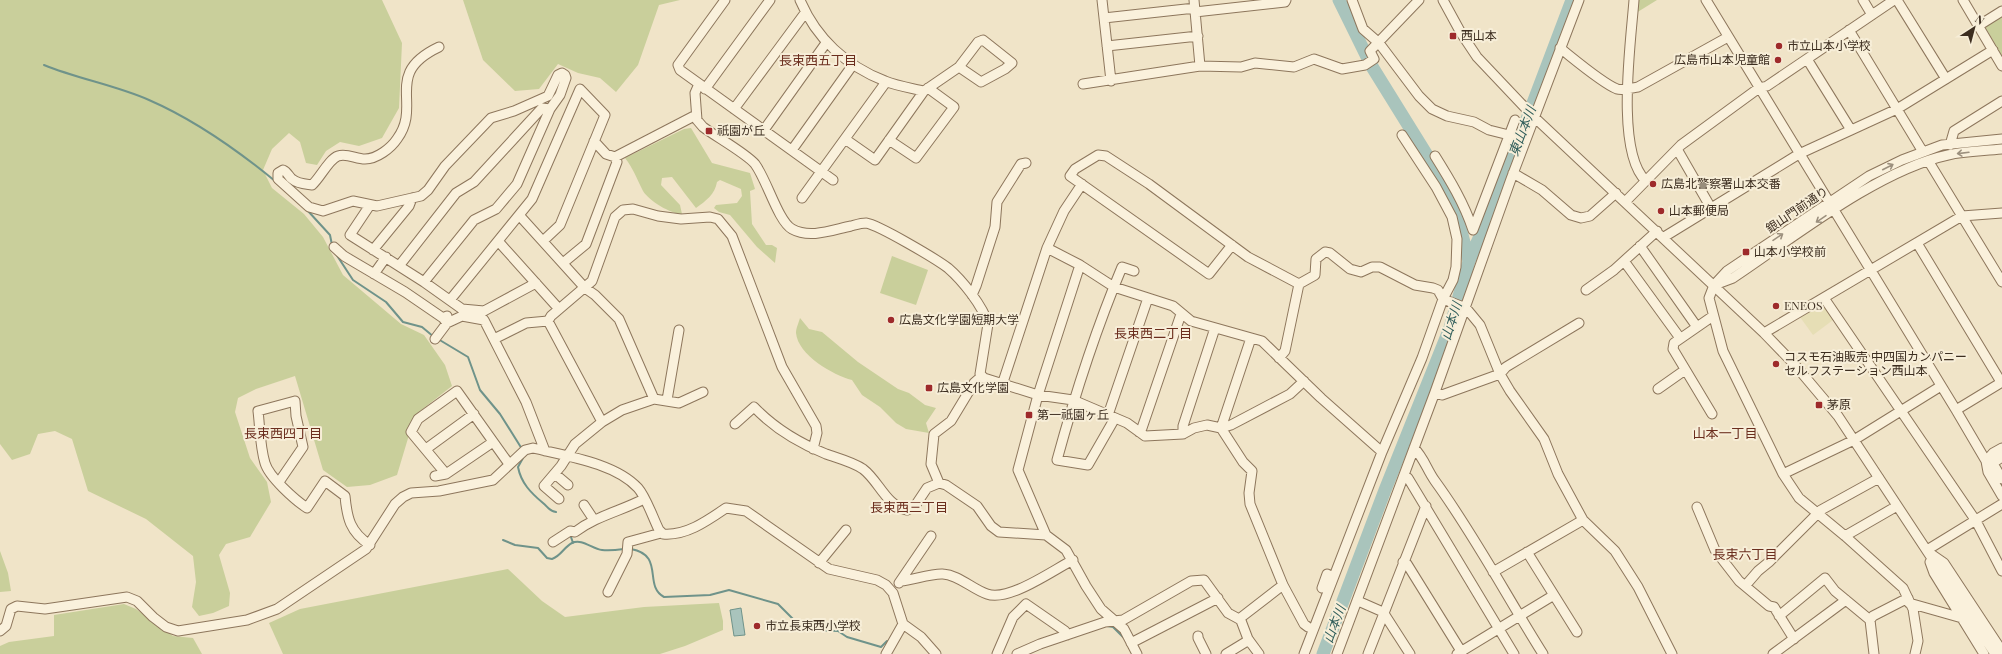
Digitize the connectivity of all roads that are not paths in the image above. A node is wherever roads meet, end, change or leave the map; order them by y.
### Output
1 (725, 0) edge
2 (770, 0) edge
3 (800, 0) edge
4 (1102, 0) edge
5 (1286, 0) edge
6 (1352, 0) edge
7 (1419, 0) edge
8 (1443, 0) edge
9 (1579, 0) edge
10 (1634, 0) edge
11 (1706, 0) edge
12 (1863, 0) edge
13 (1895, 0) edge
14 (1963, 0) edge
15 (1195, 7) edge
16 (2002, 11) edge
17 (805, 13) junction
18 (1872, 15) junction
19 (1104, 18) junction
20 (1978, 26) junction
21 (1849, 30) junction
22 (1198, 36) junction
23 (1728, 37) junction
24 (826, 43) junction
25 (1379, 43) junction
26 (1107, 46) junction
27 (439, 47) dead end
28 (1560, 48) junction
29 (1993, 50) junction
30 (1808, 59) junction
31 (852, 66) junction
32 (1200, 66) junction
33 (2002, 66) edge
34 (959, 67) junction
35 (1946, 79) junction
36 (1111, 81) junction
37 (886, 82) junction
38 (1083, 84) dead end
39 (702, 86) junction
40 (1759, 88) junction
41 (926, 89) junction
42 (1628, 90) junction
43 (2002, 102) edge
44 (550, 109) junction
45 (734, 109) junction
46 (1897, 109) junction
47 (696, 115) junction
48 (1533, 116) junction
49 (1515, 120) dead end
50 (764, 130) junction
51 (1851, 130) junction
52 (1402, 135) dead end
53 (1527, 136) junction
54 (1510, 137) junction
55 (845, 139) junction
56 (2002, 139) edge
57 (889, 140) junction
58 (594, 141) junction
59 (1950, 144) junction
60 (2002, 148) edge
61 (1677, 149) junction
62 (792, 150) junction
63 (1923, 152) junction
64 (1799, 154) junction
65 (1435, 156) dead end
66 (615, 157) junction
67 (1929, 162) junction
68 (1026, 163) dead end
69 (822, 172) junction
70 (1514, 172) junction
71 (833, 180) dead end
72 (1646, 181) junction
73 (1082, 184) junction
74 (1616, 193) junction
75 (412, 198) junction
76 (802, 198) dead end
77 (1626, 201) junction
78 (370, 205) junction
79 (1831, 207) junction
80 (1711, 208) junction
81 (2002, 213) edge
82 (519, 215) junction
83 (1962, 216) junction
84 (1661, 234) junction
85 (498, 241) junction
86 (543, 241) junction
87 (1917, 242) junction
88 (1232, 245) junction
89 (1640, 246) junction
90 (334, 247) dead end
91 (1047, 248) junction
92 (373, 250) junction
93 (386, 258) junction
94 (1624, 261) junction
95 (563, 263) junction
96 (1080, 265) junction
97 (398, 266) junction
98 (1870, 270) junction
99 (1134, 271) dead end
100 (374, 274) junction
101 (424, 282) junction
102 (2002, 282) edge
103 (536, 284) junction
104 (1299, 284) junction
105 (1714, 285) junction
106 (1114, 287) junction
107 (585, 288) junction
108 (1586, 290) dead end
109 (972, 295) junction
110 (1148, 298) junction
111 (1824, 298) junction
112 (1443, 299) junction
113 (450, 300) junction
114 (1466, 308) junction
115 (462, 309) junction
116 (559, 309) junction
117 (1181, 314) junction
118 (1713, 316) junction
119 (445, 321) junction
120 (548, 321) junction
121 (1578, 323) dead end
122 (1697, 327) junction
123 (1215, 328) junction
124 (679, 330) dead end
125 (1764, 333) junction
126 (436, 338) dead end
127 (1251, 338) junction
128 (1680, 338) junction
129 (494, 340) junction
130 (1279, 358) junction
131 (1685, 370) junction
132 (1500, 374) junction
133 (982, 376) junction
134 (1304, 381) junction
135 (2001, 382) edge
136 (1002, 385) junction
137 (1941, 386) junction
138 (1658, 389) dead end
139 (703, 392) dead end
140 (1435, 392) junction
141 (1038, 396) junction
142 (654, 399) junction
143 (667, 400) junction
144 (1073, 400) junction
145 (1902, 410) junction
146 (1956, 410) junction
147 (474, 414) junction
148 (1712, 414) dead end
149 (1112, 417) junction
150 (602, 422) junction
151 (735, 424) dead end
152 (1222, 428) junction
153 (1139, 432) junction
154 (1183, 434) junction
155 (1854, 440) junction
156 (493, 442) junction
157 (1414, 448) junction
158 (2002, 448) edge
159 (426, 449) junction
160 (813, 449) junction
161 (545, 451) junction
162 (1382, 452) junction
163 (567, 457) junction
164 (2002, 457) edge
165 (1986, 462) junction
166 (510, 464) junction
167 (446, 474) junction
168 (555, 474) junction
169 (1783, 474) junction
170 (435, 476) dead end
171 (1404, 476) junction
172 (1879, 478) junction
173 (2002, 479) edge
174 (279, 482) junction
175 (939, 483) junction
176 (568, 485) dead end
177 (2002, 496) edge
178 (559, 499) dead end
179 (644, 499) junction
180 (2002, 504) edge
181 (584, 505) dead end
182 (1426, 506) junction
183 (1897, 506) junction
184 (1697, 507) dead end
185 (1817, 513) junction
186 (594, 520) junction
187 (1583, 520) junction
188 (1976, 521) junction
189 (565, 522) dead end
190 (570, 530) junction
191 (846, 530) dead end
192 (661, 533) junction
193 (1046, 534) junction
194 (931, 536) dead end
195 (1845, 536) junction
196 (553, 542) dead end
197 (370, 544) junction
198 (1926, 550) junction
199 (1527, 552) junction
200 (1073, 560) junction
201 (1403, 562) junction
202 (819, 563) junction
203 (2002, 571) edge
204 (1493, 572) junction
205 (1329, 575) dead end
206 (901, 581) junction
207 (1283, 585) junction
208 (1745, 586) junction
209 (1326, 588) junction
210 (608, 592) dead end
211 (893, 593) junction
212 (1554, 595) junction
213 (1218, 598) junction
214 (1846, 600) junction
215 (1909, 600) junction
216 (1358, 601) junction
217 (1383, 612) junction
218 (1520, 616) junction
219 (1779, 616) junction
220 (1240, 618) junction
221 (1962, 618) junction
222 (1114, 620) junction
223 (1870, 620) junction
224 (903, 624) junction
225 (1308, 627) junction
226 (1499, 629) junction
227 (0, 631) edge
228 (1577, 632) dead end
229 (1067, 634) junction
230 (1198, 636) dead end
231 (1794, 639) junction
232 (1249, 640) junction
233 (1131, 642) junction
234 (2001, 646) edge
235 (1459, 653) edge
236 (886, 654) edge
237 (936, 654) edge
238 (997, 654) edge
239 (1017, 654) edge
240 (1137, 654) edge
241 (1206, 654) edge
242 (1226, 654) edge
243 (1259, 654) edge
244 (1298, 654) edge
245 (1304, 654) edge
246 (1337, 654) edge
247 (1368, 654) edge
248 (1410, 654) edge
249 (1514, 654) edge
250 (1543, 654) edge
251 (1672, 654) edge
252 (1773, 654) edge
253 (1874, 654) edge
254 (1915, 654) edge
255 (1984, 654) edge
256 (1995, 654) edge

1 - 39 street
2 - 39 street
3 - 17 street
4 - 19 street
5 - 15 street
6 - 25 street
7 - 25 street
8 - 48 street
9 - 28 street
10 - 42 street
11 - 23 street
12 - 18 street
13 - 18 street
13 - 35 street
14 - 20 street
15 - 19 street
15 - 22 street
16 - 20 street
17 - 24 street
17 - 45 street
18 - 21 street
19 - 26 street
20 - 29 street
21 - 30 street
21 - 46 street
22 - 26 street
22 - 32 street
23 - 40 street
23 - 42 street
24 - 31 street
24 - 50 street
25 - 32 street
25 - 54 street
26 - 36 street
27 - 78 street
28 - 42 street
28 - 48 street
29 - 33 street
29 - 35 street
30 - 40 street
30 - 51 street
31 - 37 street
31 - 62 street
32 - 36 street
34 - 34 street
34 - 41 street
35 - 46 street
36 - 38 street
37 - 41 street
37 - 55 street
39 - 45 street
39 - 47 street
40 - 61 street
40 - 64 street
41 - 57 street
41 - 57 street
42 - 72 street
43 - 59 street
44 - 75 street
44 - 97 street
44 - 101 street
45 - 50 street
46 - 51 street
46 - 63 street
47 - 66 street
47 - 109 street
48 - 53 street
48 - 74 street
49 - 54 street
50 - 62 street
51 - 64 street
52 - 112 street
53 - 54 street
53 - 70 street
54 - 65 street
55 - 57 street
55 - 69 street
56 - 59 street, 銀山門前通り
58 - 66 street
58 - 82 street
58 - 86 street
59 - 63 street, 銀山門前通り
60 -> 67 street, 銀山門前通り
61 - 72 street
61 - 80 street
62 - 69 street
79 -> 63 street, 銀山門前通り
64 - 79 street
64 - 80 street
66 - 95 street
67 - 79 street, 銀山門前通り
67 - 83 street
68 - 109 street
69 - 71 street
69 - 76 street
70 - 74 street
70 - 114 street
72 - 77 street
73 - 88 street
73 - 88 street
73 - 91 street
74 - 77 street
75 - 78 street
75 - 92 street
77 - 84 street
78 - 92 street
79 - 98 street
79 - 105 street, 銀山門前通り
80 - 84 street
81 - 83 street
82 - 85 street
82 - 86 street
83 - 87 street
83 - 102 street
84 - 89 street
84 - 105 street
85 - 103 street
85 - 113 street
86 - 95 street
87 - 98 street
87 - 135 street
88 - 104 street
89 - 94 street
89 - 122 street
90 - 100 street
91 - 96 street
91 - 136 street
92 - 93 street
93 - 97 street
93 - 100 street
94 - 108 street
94 - 128 street
95 - 107 street
96 - 106 street
96 - 141 street
97 - 101 street
98 - 111 street
98 - 137 street
99 - 106 street
100 - 119 street
101 - 113 street
103 - 115 street
103 - 116 street
104 - 112 street
104 - 130 street
105 - 118 street
105 - 125 street
106 - 110 street
106 - 144 street
107 - 116 street
107 - 142 street
107 - 160 street
109 - 133 street
110 - 117 street
110 - 149 street
111 - 125 street
111 - 145 street
112 - 114 street
112 - 162 street
113 - 115 street
114 - 132 street
114 - 140 street
115 - 119 street
116 - 120 street
117 - 123 street
117 - 153 street
118 - 122 street
118 - 169 street
119 - 126 street
119 - 129 street
120 - 129 street
120 - 150 street
121 - 132 street
122 - 128 street
123 - 127 street
123 - 154 street
124 - 143 street
125 - 155 street
127 - 130 street
127 - 152 street
128 - 131 street
129 - 161 street
130 - 134 street
131 - 138 street
131 - 148 street
132 - 140 street
132 - 187 street
133 - 136 street
133 - 175 street
134 - 152 street
134 - 162 street
135 - 146 street
136 - 141 street
137 - 145 street
137 - 146 street
139 - 143 street
140 - 157 street
141 - 144 street
141 - 193 street
142 - 143 street
142 - 150 street
144 - 149 street
144 - 149 street
145 - 155 street
145 - 188 street
146 - 165 street
147 - 156 street
147 - 159 street
147 - 159 street
149 - 153 street
150 - 163 street
151 - 160 street
152 - 154 street
152 - 207 street
153 - 154 street
155 - 169 street
155 - 172 street
156 - 166 street
156 - 167 street
157 - 171 street
157 - 204 street
158 - 165 street
159 - 167 street
160 - 175 street
161 - 163 street
161 - 166 street
162 - 209 street
163 - 168 street
163 - 179 street
164 - 165 street
165 - 173 street
165 - 177 street
166 - 197 street
167 - 170 street
168 - 176 street
168 - 178 street
169 - 185 street
171 - 182 street
171 - 216 street
172 - 183 street
172 - 185 street
174 - 174 street
174 - 197 street
175 - 193 street
179 - 186 street
179 - 192 street
180 - 188 street
181 - 186 street
182 - 201 street
182 - 226 street
183 - 195 street
183 - 198 street
184 - 208 street
185 - 195 street
185 - 208 street
186 - 190 street
187 - 199 street
187 - 251 street
188 - 198 street
188 - 203 street
189 - 190 street
190 - 196 street
191 - 202 street
192 - 202 street
192 - 210 street
193 - 200 street
194 - 206 street
195 - 215 street
197 - 227 street
198 - 221 street
198 - 234 street
198 - 256 street
199 - 204 street
199 - 212 street
200 - 206 street
200 - 222 street
201 - 217 street
201 - 235 street
202 - 211 street
204 - 218 street
205 - 209 street
206 - 211 street
207 - 220 street
207 - 225 street
208 - 219 street
209 - 225 street
209 - 245 street
211 - 224 street
212 - 218 street
212 - 228 street
213 - 220 street
213 - 222 street
213 - 233 street
214 - 219 street
214 - 223 street
214 - 231 street
215 - 221 street
215 - 223 street
215 - 254 street
216 - 217 street
216 - 246 street
217 - 247 street
217 - 248 street
218 - 226 street
218 - 250 street
219 - 231 street
220 - 232 street
221 - 255 street
222 - 229 street
222 - 233 street
223 - 253 street
224 - 236 street
224 - 237 street
225 - 244 street
226 - 235 street
226 - 249 street
229 - 238 street
229 - 239 street
230 - 241 street
231 - 252 street
232 - 242 street
232 - 243 street
233 - 240 street

